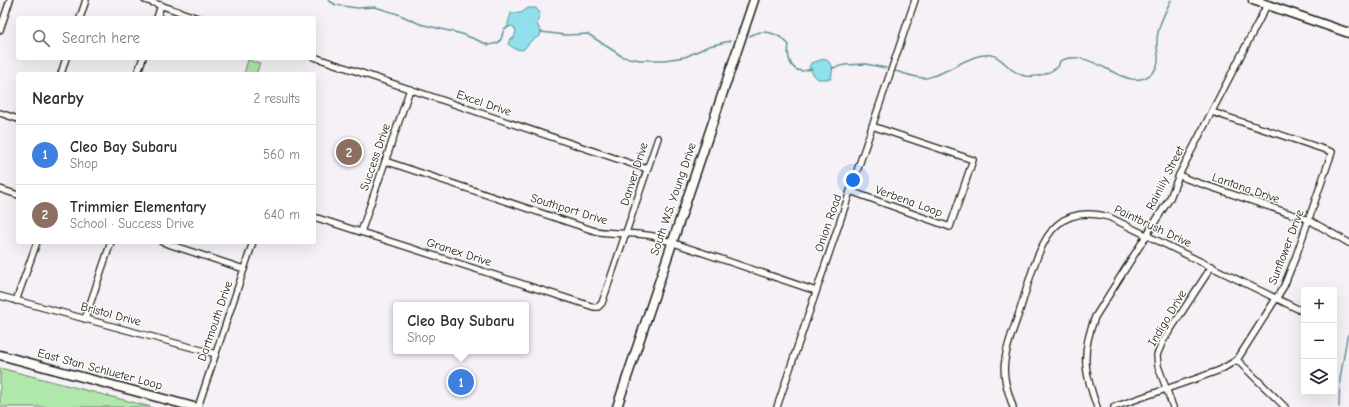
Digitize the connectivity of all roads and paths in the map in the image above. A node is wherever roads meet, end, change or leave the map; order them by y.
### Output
1 (10, 0) edge
2 (86, 0) edge
3 (145, 0) edge
4 (754, 0) edge
5 (915, 0) edge
6 (1253, 0) edge
7 (161, 5) junction
8 (1267, 5) junction
9 (81, 16) edge
10 (157, 16) edge
11 (192, 16) edge
12 (0, 30) edge
13 (1349, 33) edge
14 (316, 58) edge
15 (65, 60) edge
16 (141, 60) edge
17 (62, 72) edge
18 (138, 72) edge
19 (410, 89) junction
20 (1212, 112) junction
21 (0, 113) edge
22 (16, 118) edge
23 (872, 126) junction
24 (658, 138) dead end
25 (385, 161) junction
26 (647, 169) junction
27 (1179, 175) junction
28 (0, 189) edge
29 (850, 191) junction
30 (16, 194) edge
31 (316, 217) edge
32 (1308, 220) junction
33 (360, 232) junction
34 (626, 234) junction
35 (1146, 234) junction
36 (672, 242) junction
37 (1349, 243) edge
38 (36, 244) edge
39 (110, 244) edge
40 (168, 244) edge
41 (252, 244) edge
42 (1212, 266) junction
43 (244, 269) junction
44 (816, 291) junction
45 (0, 296) edge
46 (1276, 298) junction
47 (16, 301) junction
48 (598, 307) joint
49 (1301, 310) edge
50 (85, 319) junction
51 (216, 354) junction
52 (0, 355) edge
53 (1237, 360) junction
54 (1166, 388) junction
55 (194, 407) edge
56 (198, 407) edge
57 (617, 407) edge
58 (777, 407) edge
59 (1013, 407) edge
60 (1097, 407) edge
61 (1114, 407) edge
62 (1173, 407) edge
63 (1285, 407) edge

1 - 12 street
2 - 9 street
3 - 7 street
4 - 36 main road, South W.S. Young Drive
5 - 23 street, Onion Road
6 - 8 main road
7 - 10 street
7 - 11 street
8 - 13 main road
8 - 20 street, Rainlily Street
14 - 19 street, Excel Drive
15 - 17 street
16 - 18 street
19 - 25 street, Success Drive
19 - 26 street, Excel Drive
20 - 27 street, Rainlily Street
20 - 32 street, Sunflower Drive
21 - 22 street
23 - 29 street, Onion Road
23 - 29 street, Verbena Loop
24 - 26 street, Danver Drive
25 - 33 street, Success Drive
25 - 34 street, Southport Drive
26 - 34 street, Danver Drive
27 - 32 street, Lantana Drive
27 - 35 street, Rainlily Street
28 - 30 street
29 - 44 street, Onion Road
31 - 33 street, Granex Drive
32 - 37 street, Lantana Drive
32 - 46 street, Sunflower Drive
33 - 48 street, Granex Drive
34 - 36 street, Southport Drive
34 - 48 street, Danver Drive
35 - 42 street, Paintbrush Drive
35 - 59 street, Paintbrush Drive
35 - 60 street, Rainlily Street
36 - 44 street, Southport Drive
36 - 57 main road, South W.S. Young Drive
38 - 47 street
39 - 50 street
40 - 43 street
41 - 43 street, Dartmouth Drive
42 - 46 street, Paintbrush Drive
42 - 54 street, Indigo Drive
43 - 51 street, Dartmouth Drive
44 - 58 street, Onion Road
45 - 47 street, Bristol Drive
46 - 49 street, Paintbrush Drive
46 - 53 street, Sunflower Drive
47 - 50 street, Bristol Drive
50 - 51 street, Bristol Drive
51 - 56 street, Dartmouth Drive
52 - 55 main road, East Stan Schlueter Loop
53 - 54 street
53 - 63 street
54 - 61 street
54 - 62 street, Indigo Drive

